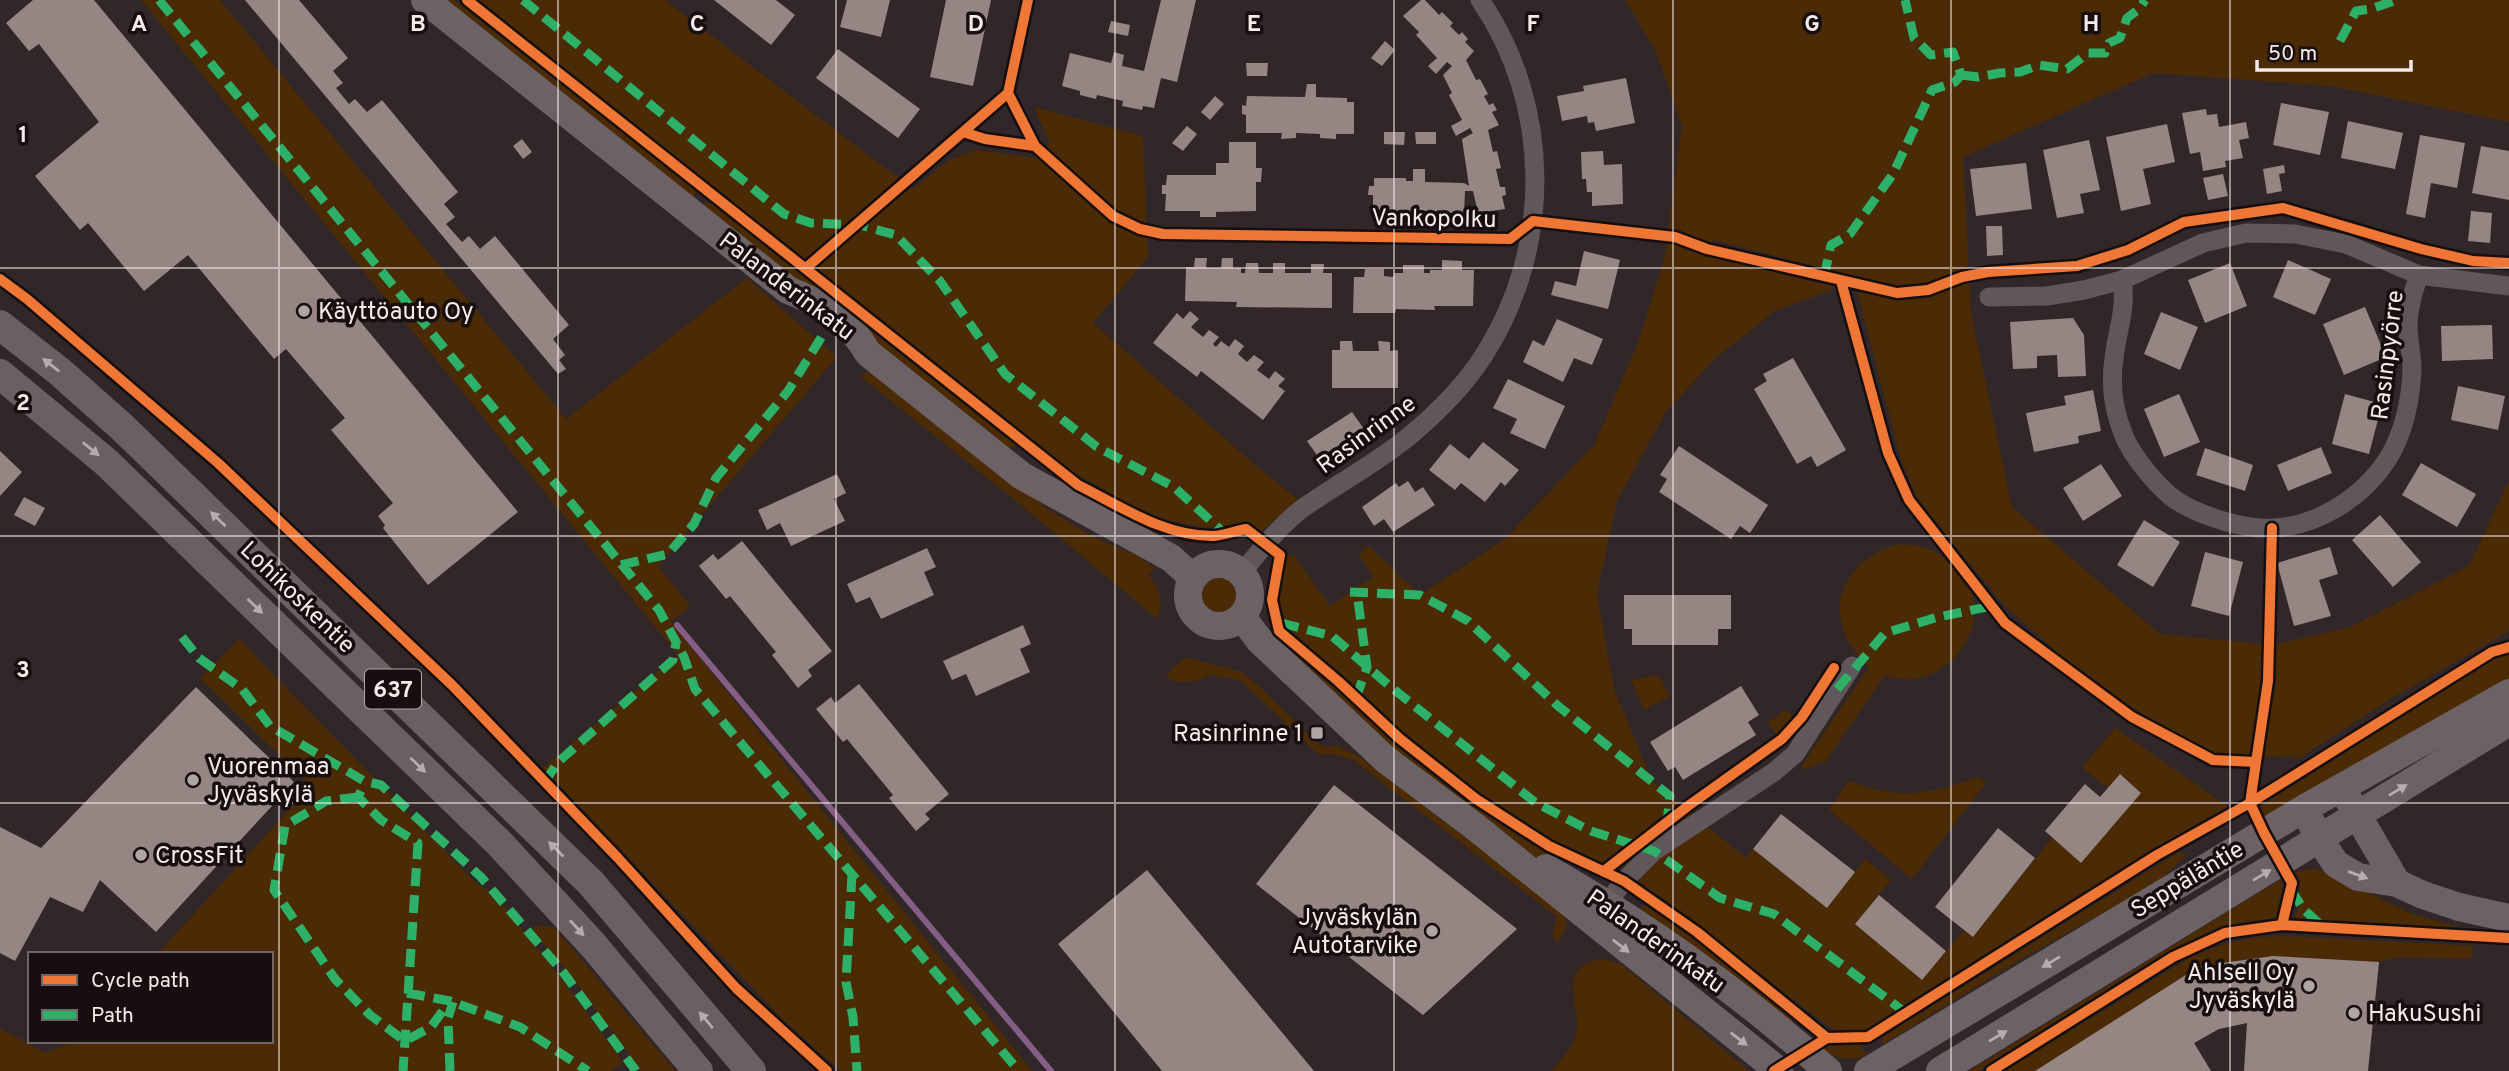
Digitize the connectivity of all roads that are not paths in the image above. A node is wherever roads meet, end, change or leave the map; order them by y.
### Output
1 (425, 0) edge
2 (1480, 0) edge
3 (2419, 275) junction
4 (2122, 280) junction
5 (2509, 286) edge
6 (1989, 297) dead end
7 (0, 325) edge
8 (0, 374) edge
9 (1242, 573) junction
10 (1193, 578) junction
11 (1242, 617) junction
12 (1852, 666) dead end
13 (2509, 693) edge
14 (2509, 722) edge
15 (2341, 788) junction
16 (2305, 808) junction
17 (2358, 814) junction
18 (2319, 839) junction
19 (2397, 883) junction
20 (1599, 913) junction
21 (2509, 918) edge
22 (698, 1071) edge
23 (751, 1071) edge
24 (1779, 1071) edge
25 (1828, 1071) edge
26 (1868, 1071) edge
27 (1940, 1071) edge

1 - 10 street, Palanderinkatu
2 - 9 street, Rasinrinne
3 - 4 street
3 - 4 street, Rasinpyörre
3 - 5 street
4 - 6 street
23 -> 7 main road, Lohikoskentie / 637
8 -> 22 main road, Lohikoskentie / 637
9 - 10 street
9 - 11 street
10 - 11 street
11 - 20 street, Palanderinkatu
12 - 20 street
13 - 15 street, Seppäläntie
17 -> 14 street, Seppäläntie
15 - 16 street, Seppäläntie
15 - 17 street
16 - 18 street
16 -> 26 street, Seppäläntie
17 - 18 street, Seppäläntie
17 - 19 street
18 -> 19 street
27 -> 18 street, Seppäläntie
19 - 21 street
20 -> 24 street, Palanderinkatu
20 - 25 street, Palanderinkatu

